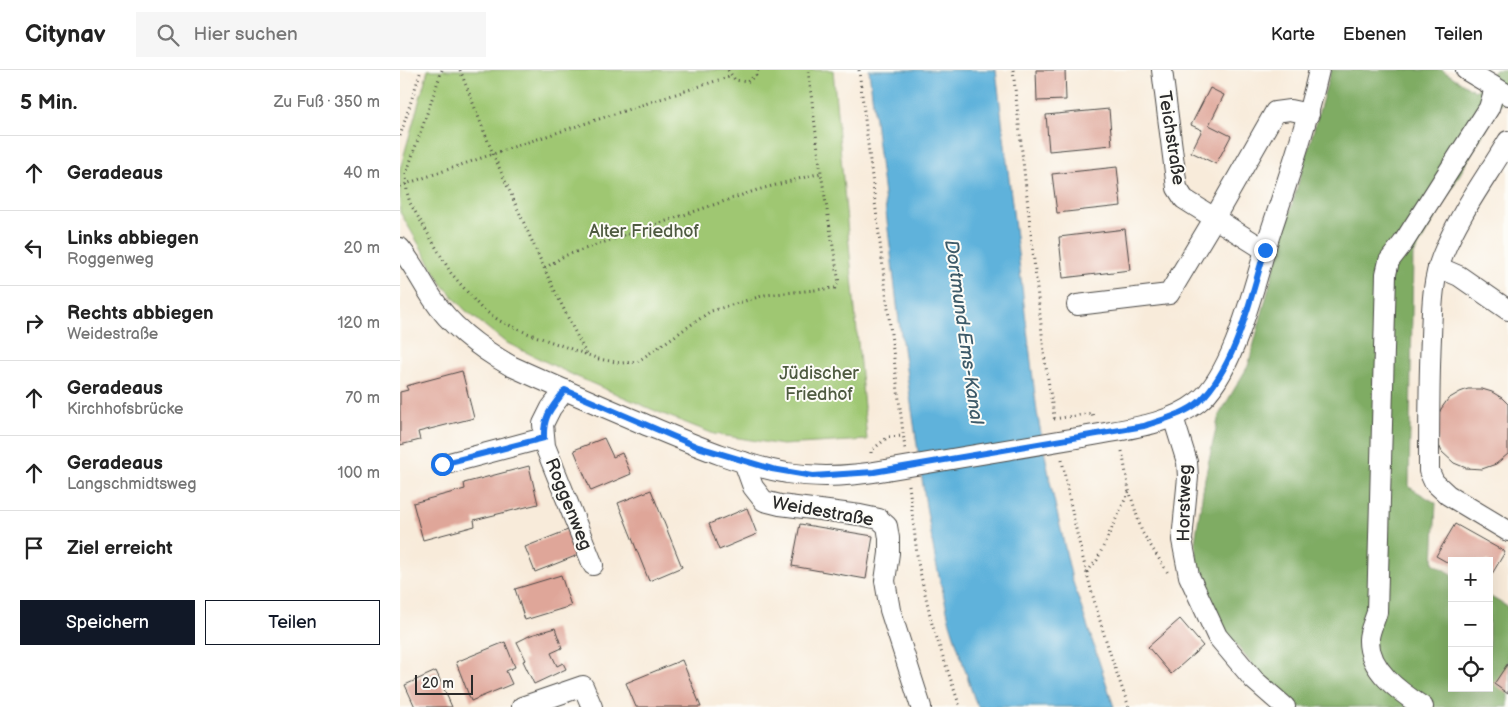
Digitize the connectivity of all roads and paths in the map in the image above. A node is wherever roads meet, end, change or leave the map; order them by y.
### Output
1 (421, 70) edge
2 (442, 70) edge
3 (460, 70) edge
4 (728, 70) edge
5 (758, 70) edge
6 (808, 70) edge
7 (859, 70) edge
8 (1013, 70) edge
9 (1162, 70) edge
10 (1319, 70) edge
11 (1466, 70) edge
12 (731, 76) junction
13 (1501, 92) edge
14 (1309, 114) junction
15 (400, 136) edge
16 (1508, 142) edge
17 (493, 154) junction
18 (822, 173) junction
19 (406, 185) junction
20 (400, 186) edge
21 (1214, 219) junction
22 (400, 248) edge
23 (1265, 250) junction
24 (1438, 267) junction
25 (545, 268) junction
26 (1077, 304) dead end
27 (1508, 310) edge
28 (586, 354) junction
29 (565, 390) junction
30 (1092, 413) dead end
31 (1172, 417) junction
32 (1054, 419) junction
33 (1056, 428) dead end
34 (903, 436) junction
35 (544, 438) junction
36 (871, 451) dead end
37 (1122, 451) dead end
38 (905, 455) dead end
39 (1061, 455) dead end
40 (744, 462) junction
41 (442, 464) dead end
42 (908, 484) dead end
43 (1129, 490) junction
44 (1508, 531) edge
45 (593, 565) dead end
46 (1086, 572) junction
47 (1172, 580) dead end
48 (522, 707) edge
49 (592, 707) edge
50 (921, 707) edge
51 (960, 707) edge
52 (1129, 707) edge
53 (1284, 707) edge
54 (1423, 707) edge

1 - 15 path
2 - 19 path
3 - 17 path
4 - 12 path
5 - 12 path
6 - 18 path
7 - 34 path
8 - 32 path
9 - 21 street, Teichstraße
10 - 14 street, Weidestraße
11 - 13 street
12 - 17 path
13 - 54 street
14 - 21 street
14 - 23 street, Weidestraße
16 - 24 street
17 - 19 path
17 - 25 path
18 - 25 path
18 - 28 path
19 - 20 path
19 - 28 path
21 - 23 street, Teichstraße
21 - 26 street
22 - 29 street, Weidestraße
23 - 31 street, Weidestraße
24 - 27 street
24 - 44 street
25 - 28 path
29 - 35 street, Roggenweg
29 - 40 street, Weidestraße
30 - 32 path
31 - 40 street, Weidestraße, bridge
31 - 53 street, Horstweg
32 - 33 path
34 - 36 path
34 - 38 path
35 - 41 street
35 - 45 street, Roggenweg
37 - 43 path
39 - 46 path
40 - 50 street, Weidestraße
42 - 51 path
43 - 46 path
43 - 47 path
46 - 52 path
48 - 49 street

